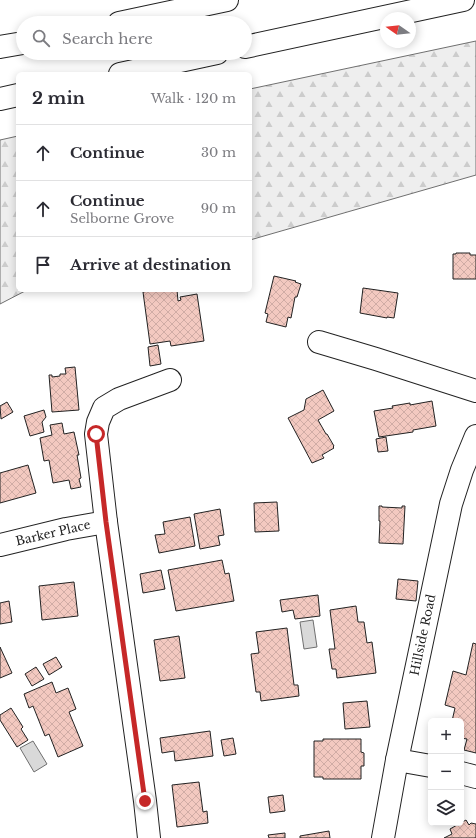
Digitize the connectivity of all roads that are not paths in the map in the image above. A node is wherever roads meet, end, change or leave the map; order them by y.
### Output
1 (227, 0) edge
2 (463, 0) edge
3 (151, 16) edge
4 (16, 44) edge
5 (252, 45) edge
6 (0, 47) edge
7 (185, 60) edge
8 (129, 72) edge
9 (16, 95) edge
10 (0, 99) edge
11 (319, 342) dead end
12 (170, 380) dead end
13 (476, 391) edge
14 (476, 436) edge
15 (106, 522) junction
16 (0, 546) edge
17 (398, 760) junction
18 (428, 765) edge
19 (464, 774) edge
20 (476, 777) edge
21 (149, 838) edge
22 (383, 838) edge

1 - 3 main road
2 - 5 main road
4 - 6 main road
7 - 8 main road
9 - 10 main road
11 - 13 main road
12 - 15 main road
14 - 17 main road, Hillside Road
15 - 16 main road, Barker Place
15 - 21 main road
17 - 18 main road
17 - 22 main road, Hillside Road
19 - 20 main road

